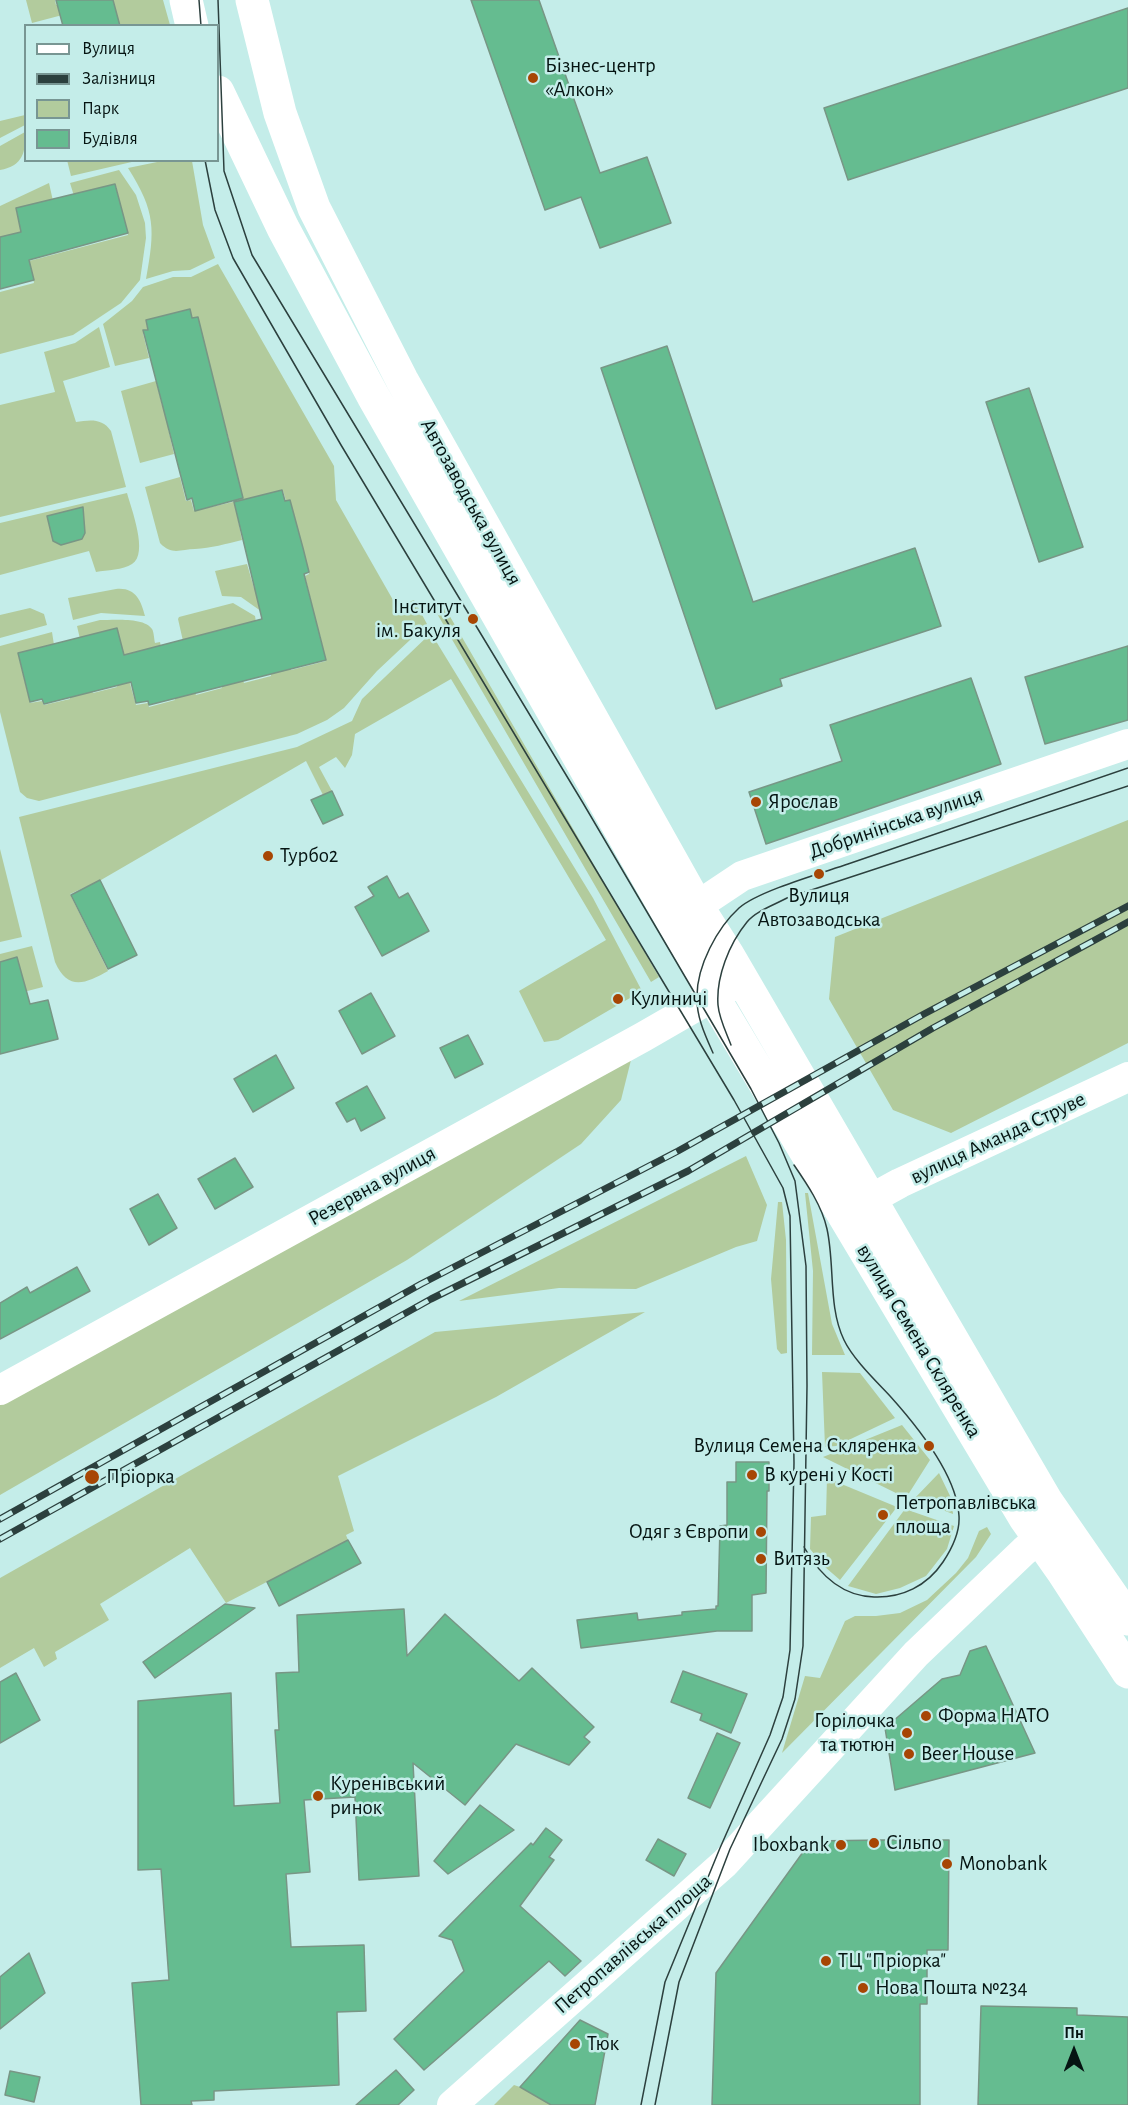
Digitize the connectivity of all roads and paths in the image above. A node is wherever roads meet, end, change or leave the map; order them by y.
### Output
1 (186, 0) edge
2 (252, 0) edge
3 (192, 24) edge
4 (219, 94) edge
5 (1128, 744) edge
6 (684, 912) junction
7 (725, 993) junction
8 (1128, 1077) edge
9 (869, 1200) junction
10 (0, 1390) edge
11 (1049, 1529) junction
12 (1128, 1619) edge
13 (1128, 1672) edge
14 (452, 2105) edge

1 - 3 main road
2 - 6 main road, Автозаводська вулиця
4 - 6 main road, Автозаводська вулиця
5 - 6 street, Добринінська вулиця
6 - 7 main road, Автозаводська вулиця
7 - 9 main road, вулиця Семена Скляренка
7 - 10 street, Резервна вулиця
7 - 11 main road, вулиця Семена Скляренка
8 - 9 street, вулиця Аманда Струве
9 - 11 main road, вулиця Семена Скляренка
11 - 12 main road, вулиця Семена Скляренка
11 - 13 main road, вулиця Семена Скляренка
11 - 14 street, Петропавлівська площа

